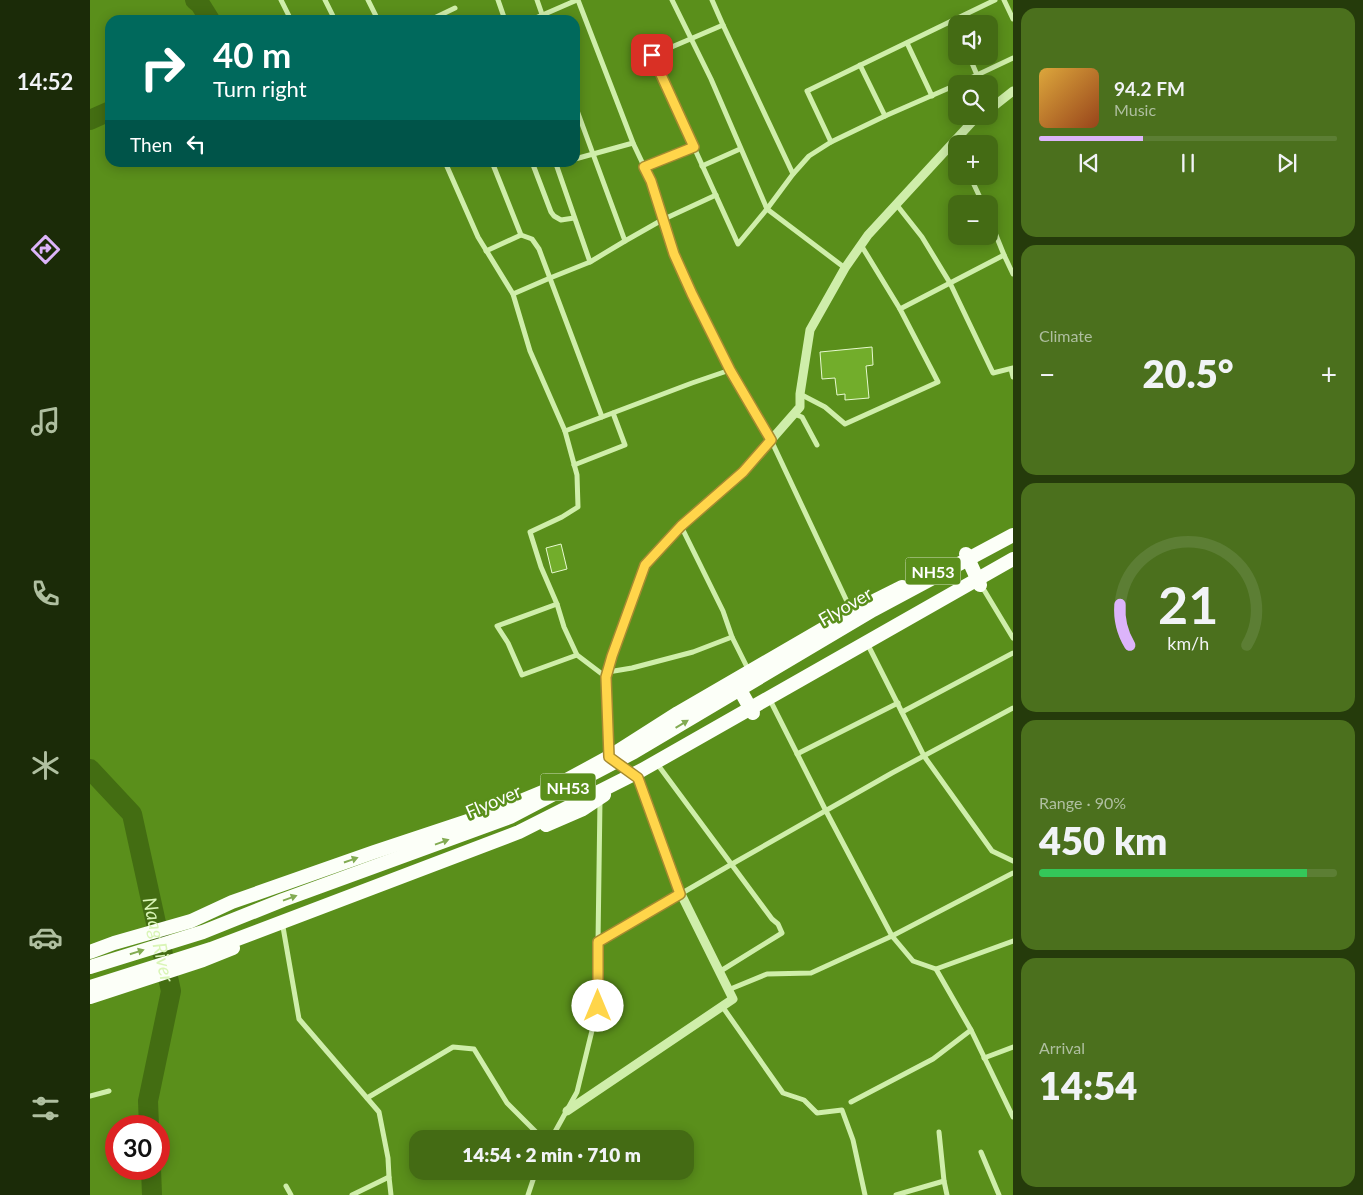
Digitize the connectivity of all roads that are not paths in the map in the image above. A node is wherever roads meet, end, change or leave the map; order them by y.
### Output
1 (281, 0) edge
2 (325, 0) edge
3 (369, 0) edge
4 (498, 0) edge
5 (537, 0) edge
6 (578, 0) edge
7 (672, 0) edge
8 (712, 0) edge
9 (995, 0) edge
10 (1004, 0) edge
11 (455, 8) dead end
12 (288, 15) edge
13 (332, 15) edge
14 (376, 15) edge
15 (440, 15) edge
16 (503, 15) edge
17 (543, 15) edge
18 (550, 15) edge
19 (964, 15) edge
20 (1013, 19) edge
21 (948, 23) edge
22 (723, 25) junction
23 (691, 39) junction
24 (907, 42) junction
25 (652, 55) junction
26 (1013, 58) edge
27 (639, 61) dead end
28 (860, 65) junction
29 (972, 65) edge
30 (977, 75) joint
31 (948, 88) edge
32 (1013, 91) edge
33 (932, 96) junction
34 (998, 103) edge
35 (885, 116) junction
36 (580, 119) edge
37 (831, 142) junction
38 (633, 143) junction
39 (694, 147) junction
40 (740, 148) junction
41 (948, 152) edge
42 (593, 155) junction
43 (580, 158) edge
44 (702, 166) junction
45 (446, 167) edge
46 (494, 167) edge
47 (534, 167) edge
48 (558, 167) edge
49 (644, 167) junction
50 (793, 174) junction
51 (716, 195) junction
52 (896, 204) junction
53 (767, 209) junction
54 (574, 218) junction
55 (662, 220) junction
56 (521, 236) junction
57 (998, 240) edge
58 (625, 242) junction
59 (861, 245) junction
60 (486, 251) junction
61 (1004, 255) junction
62 (590, 262) junction
63 (845, 268) junction
64 (1013, 274) edge
65 (550, 278) junction
66 (950, 284) junction
67 (513, 294) junction
68 (900, 310) junction
69 (1012, 369) edge
70 (730, 370) junction
71 (1013, 377) edge
72 (800, 394) junction
73 (613, 413) junction
74 (794, 414) junction
75 (602, 418) junction
76 (565, 431) junction
77 (771, 440) junction
78 (817, 445) dead end
79 (574, 465) junction
80 (681, 526) junction
81 (1013, 528) edge
82 (1013, 535) edge
83 (966, 554) junction
84 (1013, 559) edge
85 (1013, 566) edge
86 (980, 585) junction
87 (557, 604) junction
88 (852, 612) junction
89 (732, 636) junction
90 (1013, 638) edge
91 (868, 645) junction
92 (1013, 653) edge
93 (577, 655) junction
94 (750, 672) junction
95 (606, 675) junction
96 (735, 681) junction
97 (772, 702) junction
98 (898, 702) junction
99 (1013, 708) edge
100 (902, 712) junction
101 (753, 713) junction
102 (797, 754) junction
103 (924, 756) junction
104 (609, 757) junction
105 (658, 765) junction
106 (638, 778) junction
107 (600, 797) junction
108 (826, 811) junction
109 (1013, 861) edge
110 (732, 864) junction
111 (1013, 873) edge
112 (680, 894) junction
113 (191, 921) junction
114 (284, 927) junction
115 (892, 936) junction
116 (1013, 941) edge
117 (598, 942) junction
118 (90, 952) edge
119 (203, 960) junction
120 (90, 967) edge
121 (936, 969) junction
122 (719, 972) junction
123 (90, 987) edge
124 (728, 990) junction
125 (90, 997) edge
126 (722, 1006) junction
127 (970, 1030) junction
128 (1013, 1047) edge
129 (984, 1058) junction
130 (109, 1091) dead end
131 (90, 1096) edge
132 (367, 1098) junction
133 (852, 1102) dead end
134 (566, 1111) junction
135 (1013, 1117) edge
136 (534, 1130) edge
137 (556, 1130) edge
138 (939, 1132) dead end
139 (981, 1152) dead end
140 (389, 1177) junction
141 (533, 1180) edge
142 (944, 1181) junction
143 (286, 1186) dead end
144 (291, 1195) edge
145 (352, 1195) edge
146 (391, 1195) edge
147 (528, 1195) edge
148 (865, 1195) edge
149 (896, 1195) edge
150 (948, 1195) edge
151 (999, 1195) edge

1 - 12 street
2 - 13 street
3 - 14 street
4 - 16 street
5 - 17 street
6 - 18 street
6 - 38 street
7 - 23 street
8 - 22 street
9 - 19 street
10 - 20 street
11 - 15 street
21 - 24 street
22 - 23 street
22 - 50 street
23 - 25 street
23 - 40 street
24 - 28 street
24 - 33 street
25 - 27 street
25 - 39 street
26 - 30 street
28 - 35 street
28 - 37 street
29 - 30 street
31 - 33 street
32 - 34 street
33 - 35 street
35 - 37 street
36 - 42 street
37 - 50 street
38 - 42 street
38 - 49 street
39 - 44 street
39 - 49 street
40 - 44 street
40 - 53 street
41 - 52 street
42 - 43 street
42 - 58 street
44 - 51 street
45 - 60 street
46 - 56 street
47 - 54 street
48 - 54 street
49 - 55 street
50 - 53 street
51 - 53 street
51 - 55 street
52 - 59 street
52 - 66 street
53 - 63 street
54 - 62 street
55 - 58 street
55 - 70 street
56 - 60 street
56 - 65 street
57 - 61 street
58 - 62 street
59 - 63 street
59 - 68 street
60 - 67 street
61 - 64 street
61 - 66 street
62 - 65 street
63 - 72 street
65 - 67 street
65 - 75 street
66 - 68 street
66 - 69 street
67 - 76 street
68 - 72 street
69 - 71 street
70 - 73 street
70 - 77 street
72 - 74 street
73 - 75 street
73 - 79 street
74 - 77 street
74 - 78 street
75 - 76 street
76 - 79 street
77 - 80 street
77 - 88 street
79 - 87 street
80 - 89 street
80 - 95 street
81 - 83 highway, NH53
120 -> 82 highway, Flyover / NH53, bridge
83 - 86 highway
83 - 88 highway, NH53
84 - 123 highway, NH53, bridge
85 - 86 highway, NH53
86 - 90 street
86 - 91 highway, NH53
87 - 93 street
87 - 93 street
88 - 94 highway, NH53
89 - 94 street
89 - 95 street
91 - 97 highway, NH53
91 - 98 street
92 - 100 street
93 - 95 street
94 - 96 highway, NH53
95 - 104 street
96 - 101 highway
96 - 104 highway, NH53
97 - 101 highway, NH53
97 - 102 street
98 - 100 street
98 - 102 street
99 - 103 street
100 - 103 street
101 - 105 highway, NH53
102 - 108 street
103 - 108 street
103 - 109 street
104 - 106 street
113 -> 104 highway, NH53
105 - 106 highway, NH53
105 - 110 street
106 - 107 highway, NH53
106 - 112 street
107 - 114 highway, NH53
107 - 117 street
108 - 110 street
108 - 115 street
110 - 112 street
110 - 122 street
111 - 115 street
112 - 117 street
112 - 122 street
113 - 118 highway, NH53
113 - 119 highway
114 - 119 highway, NH53
114 - 132 street
115 - 121 street
115 - 124 street
116 - 121 street
117 - 134 street
119 - 125 highway, NH53
121 - 127 street
122 - 124 street
124 - 126 street
126 - 134 street
126 - 148 street
127 - 129 street
127 - 133 street
128 - 129 street
129 - 135 street
130 - 131 street
132 - 136 street
132 - 140 street
134 - 137 street
138 - 142 street
139 - 151 street
140 - 145 street
140 - 146 street
141 - 147 street
142 - 149 street
142 - 150 street
143 - 144 street

